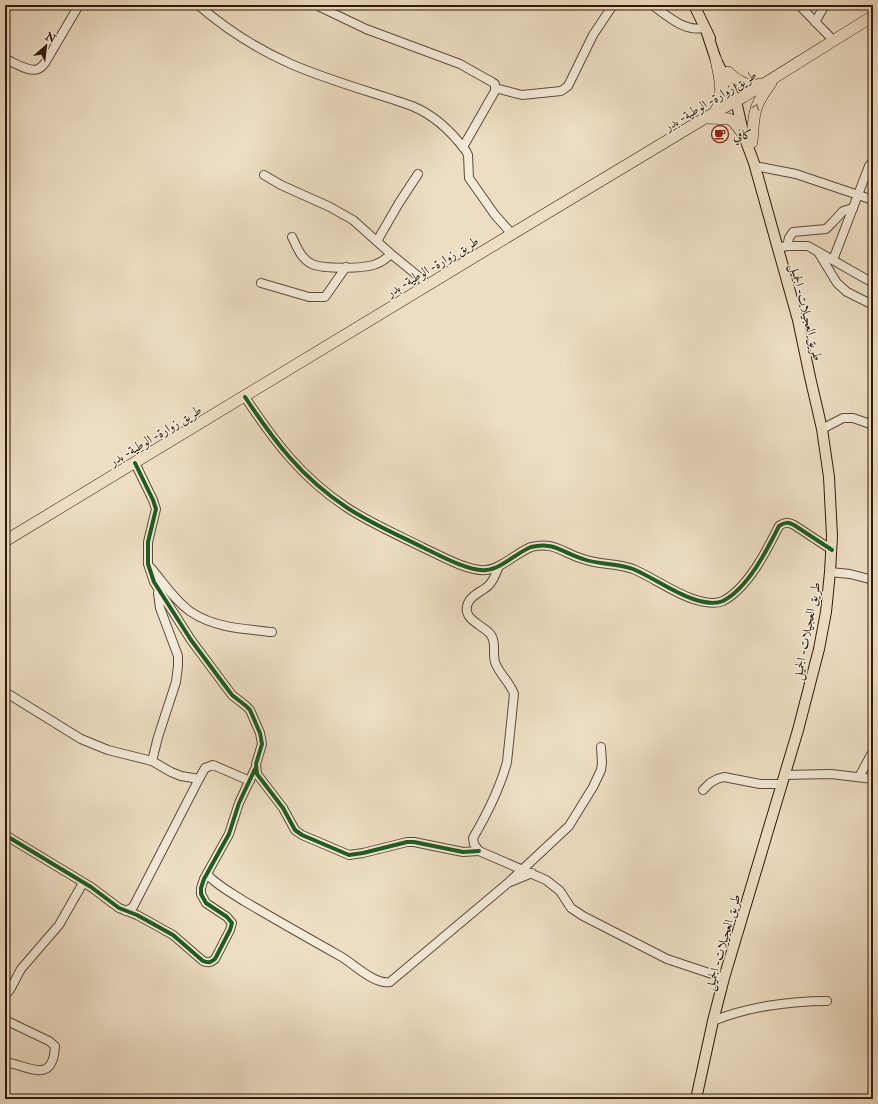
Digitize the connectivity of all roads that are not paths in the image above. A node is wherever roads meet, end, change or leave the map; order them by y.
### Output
1 (79, 5) edge
2 (198, 5) edge
3 (613, 5) edge
4 (652, 5) edge
5 (694, 5) edge
6 (799, 5) edge
7 (825, 5) edge
8 (320, 7) dead end
9 (873, 16) edge
10 (815, 22) junction
11 (706, 30) junction
12 (833, 40) junction
13 (5, 58) edge
14 (716, 60) junction
15 (728, 72) junction
16 (771, 80) junction
17 (495, 88) junction
18 (739, 100) junction
19 (710, 116) junction
20 (748, 139) junction
21 (463, 147) junction
22 (873, 161) edge
23 (755, 165) junction
24 (418, 174) dead end
25 (264, 175) dead end
26 (858, 195) junction
27 (873, 200) edge
28 (853, 208) junction
29 (512, 234) junction
30 (292, 237) dead end
31 (377, 241) junction
32 (782, 247) junction
33 (816, 249) junction
34 (391, 254) junction
35 (833, 260) junction
36 (346, 267) junction
37 (261, 283) dead end
38 (873, 283) edge
39 (429, 285) junction
40 (873, 305) edge
41 (244, 396) junction
42 (873, 425) edge
43 (822, 429) junction
44 (135, 463) junction
45 (5, 541) edge
46 (832, 550) junction
47 (148, 564) junction
48 (499, 566) junction
49 (830, 572) junction
50 (873, 580) edge
51 (158, 590) junction
52 (272, 632) dead end
53 (5, 692) edge
54 (601, 747) dead end
55 (873, 751) edge
56 (152, 761) junction
57 (255, 769) junction
58 (860, 777) junction
59 (199, 779) junction
60 (873, 779) edge
61 (783, 780) junction
62 (250, 781) junction
63 (703, 790) dead end
64 (5, 835) edge
65 (472, 838) junction
66 (479, 851) junction
67 (463, 852) junction
68 (522, 869) junction
69 (532, 873) junction
70 (207, 874) junction
71 (509, 882) junction
72 (83, 883) junction
73 (130, 909) junction
74 (724, 978) junction
75 (5, 996) edge
76 (826, 1001) dead end
77 (5, 1020) edge
78 (713, 1021) junction
79 (5, 1062) edge
80 (696, 1099) edge

1 - 13 street
2 - 21 street
3 - 17 street
4 - 11 street
5 - 11 main road
6 - 10 street
7 - 10 street
8 - 17 street
9 - 12 highway, طريق زوارة- الوطية- بدر
10 - 12 street
11 - 14 main road
11 - 15 main road
12 - 16 highway, طريق زوارة- الوطية- بدر
14 - 18 main road
14 - 19 highway
15 - 16 highway
15 - 18 main road
16 - 18 highway, طريق زوارة- الوطية- بدر
20 -> 16 highway
17 - 21 street
18 - 19 highway, طريق زوارة- الوطية- بدر
18 - 20 main road, طريق العجيلات- الجميل
19 - 20 highway
19 - 29 highway, طريق زوارة- الوطية- بدر
20 - 23 main road, طريق العجيلات- الجميل
21 - 29 street
22 - 26 street
23 - 26 street
23 - 32 main road, طريق العجيلات- الجميل
24 - 31 street
25 - 31 street
26 - 27 street
26 - 28 street
28 - 32 street
28 - 35 street
29 - 39 highway, طريق زوارة- الوطية- بدر
30 - 36 street
31 - 34 street
32 - 33 street
32 - 43 main road, طريق العجيلات- الجميل
33 - 35 street
33 - 40 street
34 - 36 street
34 - 39 street
35 - 38 street
36 - 37 street
39 - 41 highway, طريق زوارة- الوطية- بدر
41 - 44 highway, طريق زوارة- الوطية- بدر
41 - 48 street
42 - 43 street
43 - 46 main road, طريق العجيلات- الجميل
44 - 45 highway, طريق زوارة- الوطية- بدر
44 - 47 street
46 - 48 street
46 - 49 main road, طريق العجيلات- الجميل
47 - 51 street
47 - 52 street
48 - 65 street
49 - 50 street
49 - 61 main road, طريق العجيلات- الجميل
51 - 56 street
51 - 57 street
53 - 56 street
54 - 68 street
55 - 58 street
56 - 59 street
57 - 62 street
57 - 67 street
58 - 60 street
58 - 61 street
59 - 62 street
59 - 73 street
61 - 63 street
61 - 74 main road, طريق العجيلات- الجميل
62 - 70 street
64 - 72 street
65 - 66 street
65 - 67 street
66 - 67 street
66 - 68 street
68 - 69 street
68 - 71 street
69 - 71 street
69 - 74 street
70 - 71 street
70 - 73 street
72 - 73 street
72 - 75 street
74 - 78 main road, طريق العجيلات- الجميل
76 - 78 street
77 - 79 street
78 - 80 main road, طريق العجيلات- الجميل

